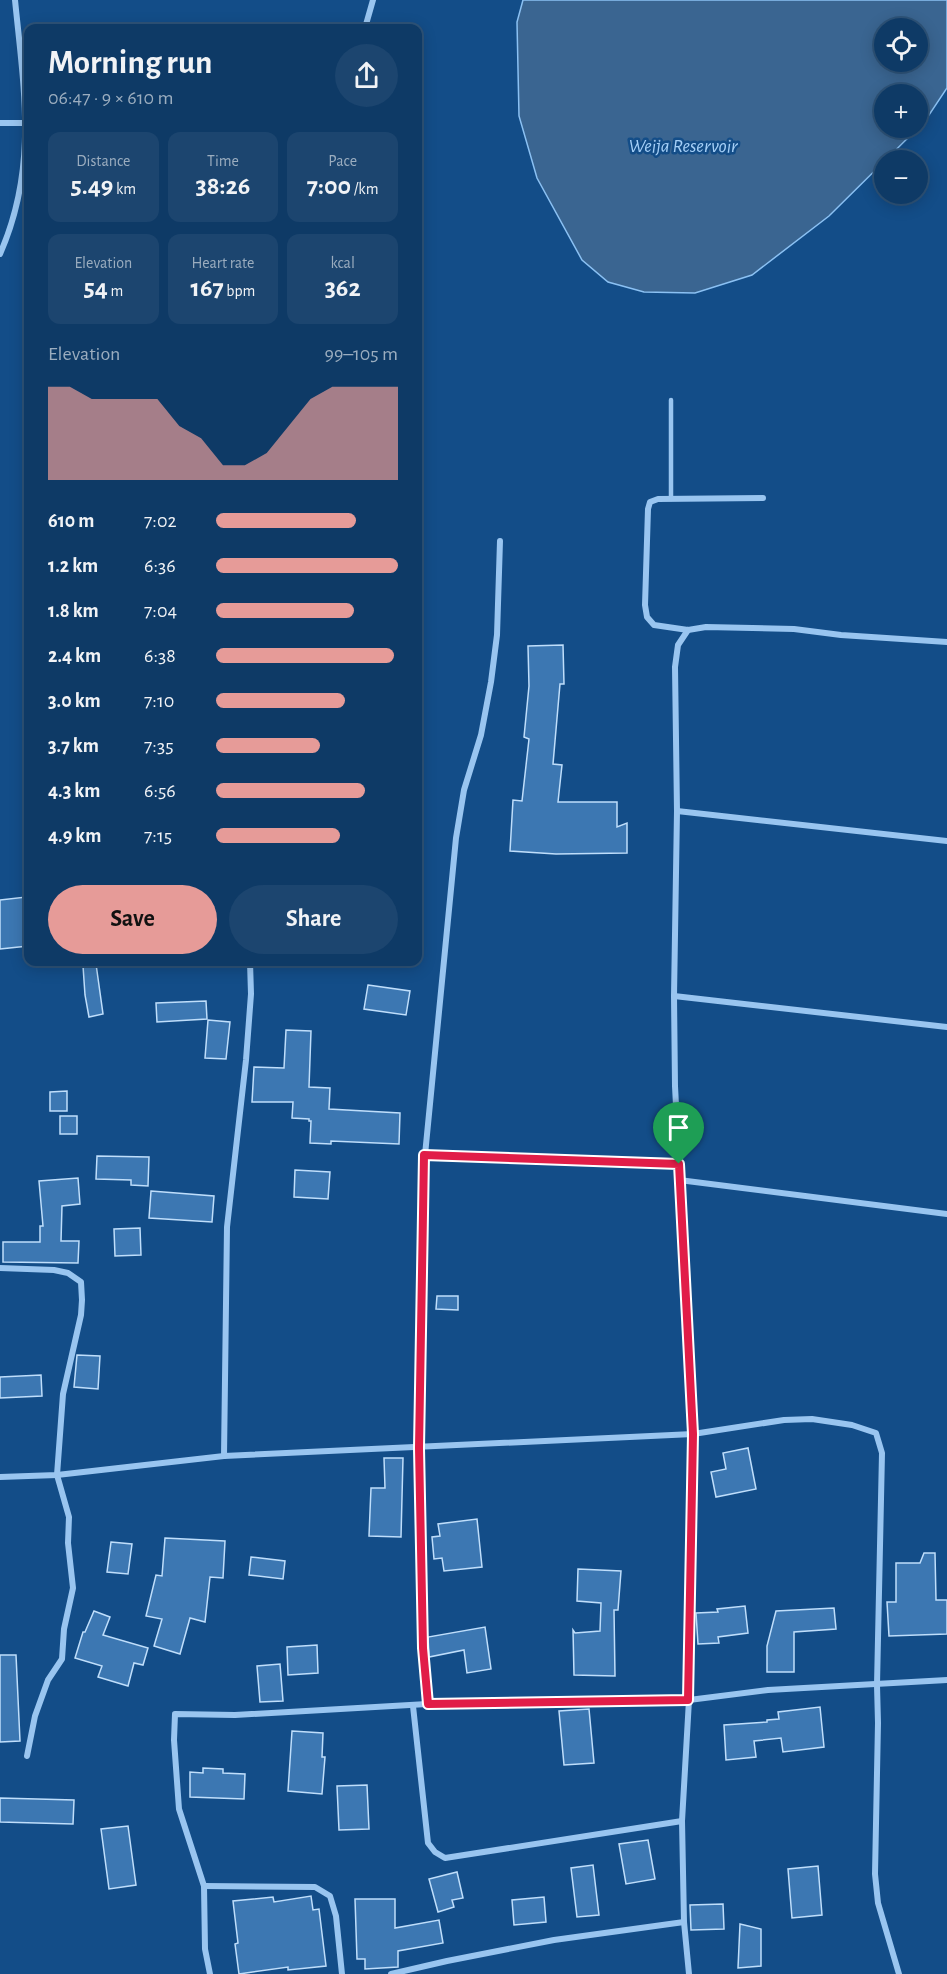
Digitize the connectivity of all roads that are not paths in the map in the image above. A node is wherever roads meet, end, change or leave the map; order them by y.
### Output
1 (15, 0) edge
2 (373, 0) edge
3 (367, 24) edge
4 (24, 101) edge
5 (0, 123) edge
6 (24, 123) edge
7 (24, 171) edge
8 (0, 254) edge
9 (671, 400) dead end
10 (763, 498) dead end
11 (671, 499) junction
12 (500, 541) dead end
13 (688, 630) junction
14 (947, 642) edge
15 (677, 811) junction
16 (947, 841) edge
17 (250, 966) edge
18 (674, 996) junction
19 (947, 1027) edge
20 (424, 1155) junction
21 (679, 1164) junction
22 (679, 1180) junction
23 (947, 1214) edge
24 (0, 1268) edge
25 (693, 1434) junction
26 (419, 1448) junction
27 (224, 1456) junction
28 (57, 1475) junction
29 (0, 1477) edge
30 (947, 1680) edge
31 (877, 1685) junction
32 (688, 1700) junction
33 (428, 1704) junction
34 (413, 1706) junction
35 (27, 1756) dead end
36 (682, 1821) junction
37 (204, 1886) junction
38 (684, 1922) junction
39 (210, 1974) edge
40 (342, 1974) edge
41 (391, 1974) edge
42 (689, 1974) edge
43 (899, 1974) edge

1 - 4 street
2 - 3 street
5 - 6 street
7 - 8 street
9 - 11 lane
10 - 11 street
11 - 13 street
12 - 20 street
13 - 14 street
13 - 15 street
15 - 16 street
15 - 18 street
17 - 27 street
18 - 19 street
18 - 21 street
20 - 21 street
20 - 26 street
21 - 22 street
22 - 23 street
22 - 25 street
24 - 28 street
25 - 26 street
25 - 31 street
25 - 32 street
26 - 27 street
26 - 33 street
27 - 28 street
28 - 29 street
28 - 35 street
30 - 31 street
31 - 32 street
31 - 43 street
32 - 33 street
32 - 36 street
33 - 34 street
34 - 36 street
34 - 37 street
36 - 38 street
37 - 39 street
37 - 40 street
38 - 41 street
38 - 42 street

